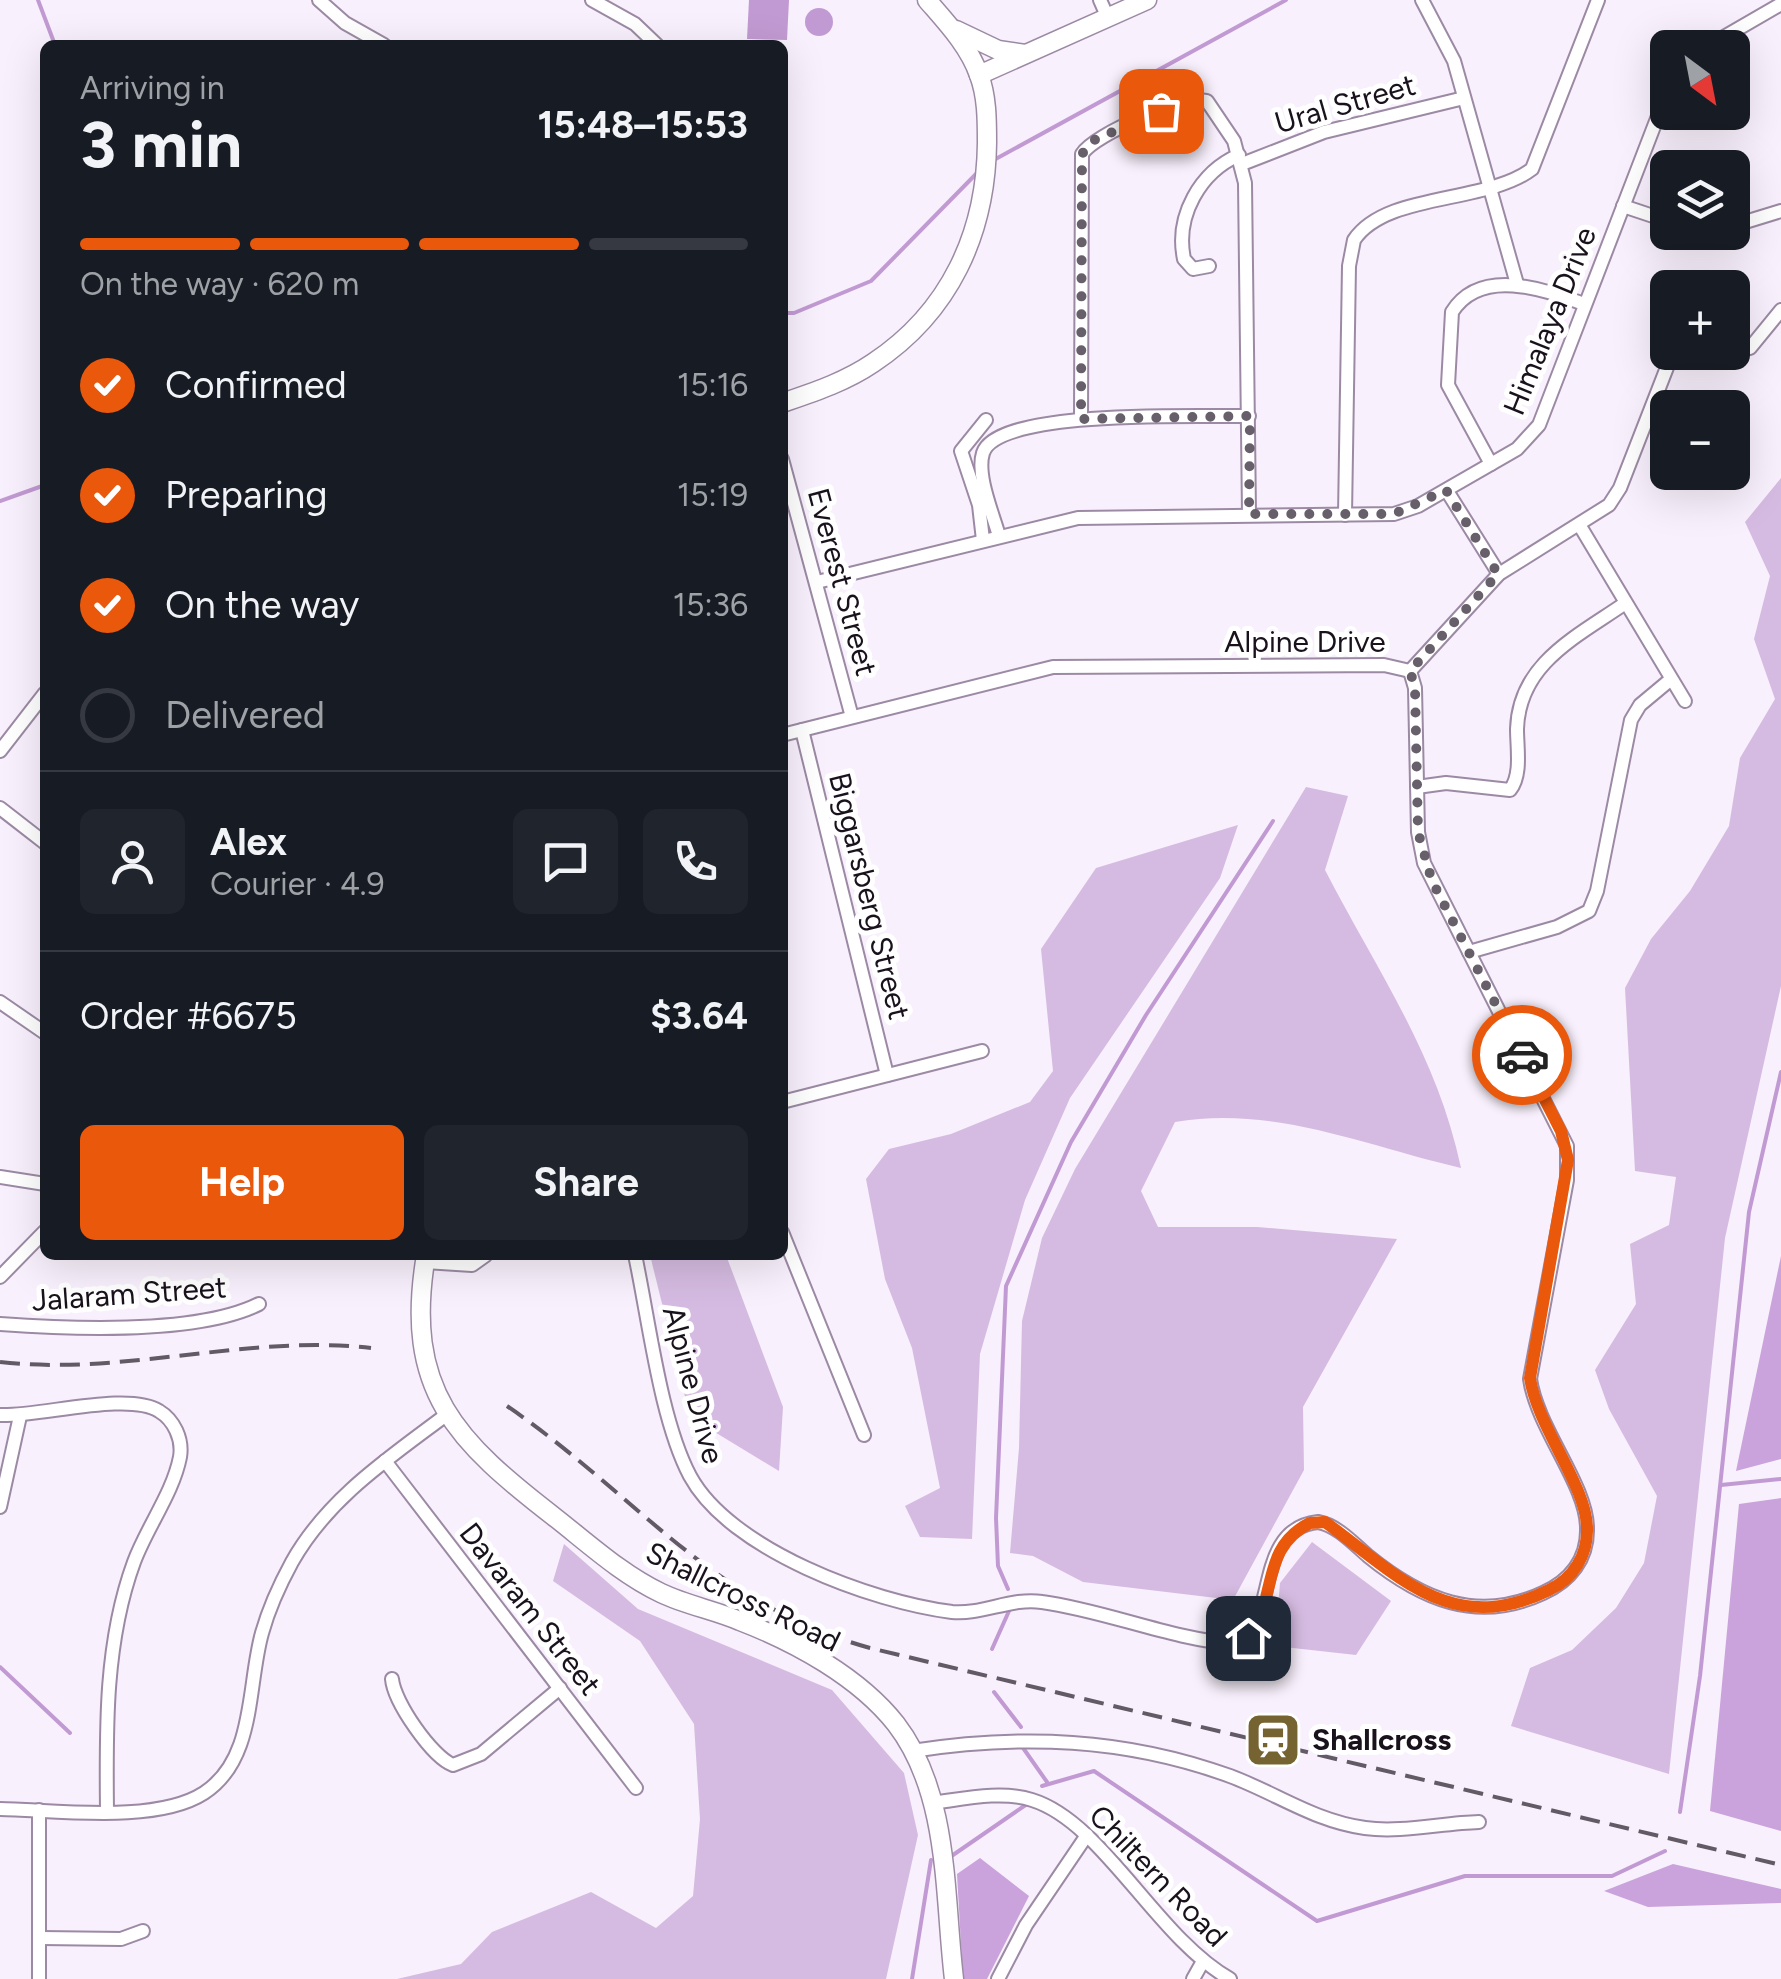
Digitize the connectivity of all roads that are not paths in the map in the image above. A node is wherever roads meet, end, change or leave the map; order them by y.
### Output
1 (319, 0) edge
2 (592, 0) edge
3 (927, 0) edge
4 (1100, 0) edge
5 (1147, 0) edge
6 (1422, 0) edge
7 (1598, 0) edge
8 (1781, 4) edge
9 (1108, 18) junction
10 (950, 27) junction
11 (1736, 30) edge
12 (375, 40) edge
13 (652, 40) edge
14 (1026, 54) junction
15 (979, 74) junction
16 (1464, 98) junction
17 (1652, 130) edge
18 (1241, 160) junction
19 (1487, 188) junction
20 (1623, 206) junction
21 (1781, 211) edge
22 (1650, 215) edge
23 (1750, 220) edge
24 (1209, 266) dead end
25 (1517, 284) junction
26 (1584, 304) junction
27 (1781, 310) edge
28 (1750, 348) edge
29 (1666, 370) edge
30 (788, 401) edge
31 (1250, 416) junction
32 (1081, 419) junction
33 (986, 420) dead end
34 (1491, 464) junction
35 (788, 480) edge
36 (1446, 490) junction
37 (1249, 514) junction
38 (1345, 515) junction
39 (1580, 526) junction
40 (1000, 536) junction
41 (983, 540) junction
42 (1498, 574) junction
43 (817, 582) junction
44 (1624, 604) junction
45 (1410, 671) junction
46 (1670, 680) junction
47 (40, 699) edge
48 (1684, 701) dead end
49 (852, 717) junction
50 (802, 730) junction
51 (788, 734) edge
52 (0, 751) edge
53 (1418, 787) junction
54 (0, 808) edge
55 (40, 839) edge
56 (1469, 952) junction
57 (0, 1002) edge
58 (40, 1030) edge
59 (982, 1051) dead end
60 (887, 1075) junction
61 (788, 1100) edge
62 (0, 1177) edge
63 (40, 1183) edge
64 (40, 1237) edge
65 (788, 1247) edge
66 (426, 1260) edge
67 (439, 1260) edge
68 (479, 1260) edge
69 (636, 1260) edge
70 (0, 1277) edge
71 (259, 1304) dead end
72 (0, 1324) edge
73 (0, 1415) edge
74 (20, 1416) junction
75 (446, 1416) junction
76 (864, 1435) dead end
77 (385, 1461) junction
78 (0, 1507) edge
79 (392, 1679) dead end
80 (560, 1688) junction
81 (912, 1751) junction
82 (636, 1788) dead end
83 (932, 1803) junction
84 (0, 1809) edge
85 (38, 1810) junction
86 (107, 1811) junction
87 (1479, 1822) dead end
88 (1087, 1835) junction
89 (143, 1930) dead end
90 (42, 1938) junction
91 (1202, 1962) junction
92 (39, 1979) edge
93 (954, 1979) edge
94 (998, 1979) edge
95 (1193, 1979) edge
96 (1230, 1979) edge

1 - 12 street
2 - 13 street
3 - 10 street
4 - 9 street
5 - 9 street
6 - 16 street
7 - 19 street
8 - 11 street
9 - 14 street
10 - 14 street
10 - 15 street
14 - 15 street
15 - 30 street
16 - 18 street, Ural Street
16 - 19 street
17 - 20 street, Himalaya Drive
18 - 24 street, Ural Street
18 - 31 street
18 - 32 street
19 - 25 street
19 - 38 street
20 - 22 street
20 - 26 street, Himalaya Drive
21 - 23 street
25 - 26 street
25 - 34 street
26 - 34 street, Himalaya Drive
27 - 28 street
29 - 39 street
31 - 32 street
31 - 37 street
32 - 40 street
33 - 41 street
34 - 36 street, Himalaya Drive
35 - 43 street, Everest Street
36 - 38 street, Himalaya Drive
36 - 42 street
37 - 38 street, Himalaya Drive
37 - 40 street, Himalaya Drive
39 - 42 street
39 - 44 street
40 - 41 street, Himalaya Drive
41 - 43 street, Himalaya Drive
42 - 45 street
43 - 49 street, Everest Street
44 - 46 street
44 - 53 street
45 - 49 street, Alpine Drive
45 - 53 street, Alpine Drive
46 - 48 street
46 - 56 street
47 - 52 street
49 - 50 street, Alpine Drive
50 - 51 street, Alpine Drive
50 - 60 street, Biggarsberg Street
53 - 56 street, Alpine Drive
54 - 55 street
56 - 69 street, Alpine Drive
57 - 58 street
59 - 60 street
60 - 61 street
62 - 63 street
64 - 70 street
65 - 76 street
66 - 75 street, Shallcross Road
67 - 68 street
71 - 72 street, Jalaram Street
73 - 74 street
74 - 78 street
74 - 86 street
75 - 77 street
75 - 81 street, Shallcross Road
77 - 80 street, Davaram Street
77 - 86 street
79 - 80 street
80 - 82 street, Davaram Street
81 - 83 street, Shallcross Road
81 - 87 street
83 - 88 street, Chiltern Road
83 - 93 street, Shallcross Road
84 - 85 street
85 - 86 street
85 - 90 street
88 - 91 street, Chiltern Road
88 - 94 street
89 - 90 street
90 - 92 street
91 - 95 street
91 - 96 street, Chiltern Road

